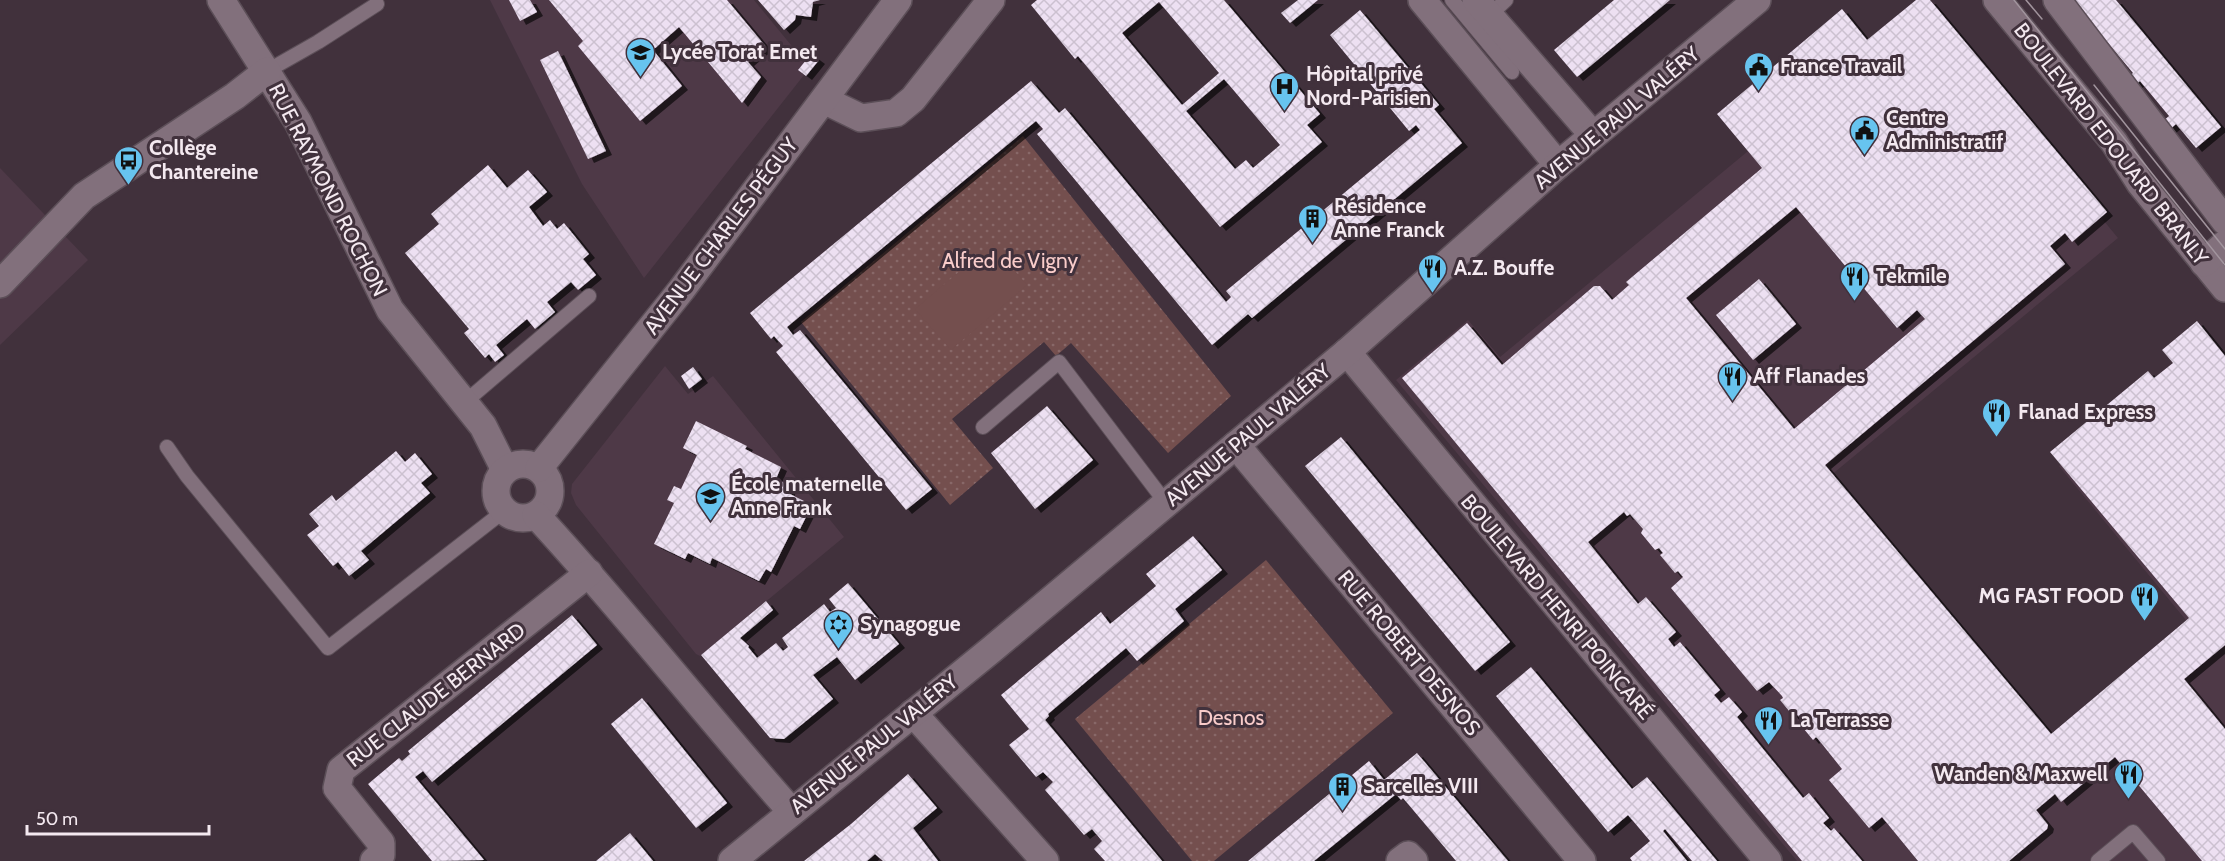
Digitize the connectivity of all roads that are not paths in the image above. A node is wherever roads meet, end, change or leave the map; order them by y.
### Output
1 (221, 0) edge
2 (898, 0) edge
3 (992, 0) edge
4 (1422, 0) edge
5 (1452, 0) edge
6 (1757, 0) edge
7 (1997, 0) edge
8 (2057, 0) edge
9 (377, 4) dead end
10 (1490, 5) edge
11 (267, 71) junction
12 (1512, 72) dead end
13 (824, 100) junction
14 (1593, 135) junction
15 (1558, 165) junction
16 (2225, 221) edge
17 (2225, 244) edge
18 (2204, 263) junction
19 (0, 284) edge
20 (2225, 288) edge
21 (590, 296) dead end
22 (1347, 352) junction
23 (465, 402) junction
24 (983, 427) dead end
25 (1236, 445) junction
26 (167, 447) dead end
27 (539, 468) junction
28 (505, 470) junction
29 (1166, 503) junction
30 (504, 511) junction
31 (536, 515) junction
32 (589, 573) junction
33 (913, 712) junction
34 (791, 811) junction
35 (374, 861) edge
36 (732, 861) edge
37 (1045, 861) edge
38 (1400, 861) edge
39 (1413, 861) edge
40 (1582, 861) edge
41 (1768, 861) edge
42 (2098, 861) edge
43 (2158, 861) edge

1 - 11 street
2 - 13 street, AVENUE CHARLES PÉGUY
3 - 13 street
4 - 15 street
5 - 12 lane
6 - 14 street, AVENUE PAUL VALÉRY
7 - 18 street, BOULEVARD EDOUARD BRANLY
8 - 16 street, BOULEVARD EDOUARD BRANLY
9 - 11 lane
10 - 14 street
11 - 19 street, RUE RAYMOND ROCHON
11 - 23 street, RUE RAYMOND ROCHON
13 - 27 street, AVENUE CHARLES PÉGUY
14 - 15 street, AVENUE PAUL VALÉRY
15 - 22 street, AVENUE PAUL VALÉRY
17 - 18 street
18 - 20 street, BOULEVARD EDOUARD BRANLY
21 - 23 lane
22 - 25 street, AVENUE PAUL VALÉRY
22 - 41 street, BOULEVARD HENRI POINCARÉ
23 - 28 street, RUE RAYMOND ROCHON
24 - 29 lane
25 - 29 street, AVENUE PAUL VALÉRY
25 - 40 street, RUE ROBERT DESNOS
26 - 30 lane
27 - 28 street
27 - 31 street
28 - 30 street
29 - 33 street, AVENUE PAUL VALÉRY
30 - 31 street
31 - 32 street
32 - 34 street
32 - 35 street, RUE CLAUDE BERNARD
33 - 34 street, AVENUE PAUL VALÉRY
33 - 37 street
34 - 36 street, AVENUE PAUL VALÉRY
38 - 39 street
42 - 43 lane

